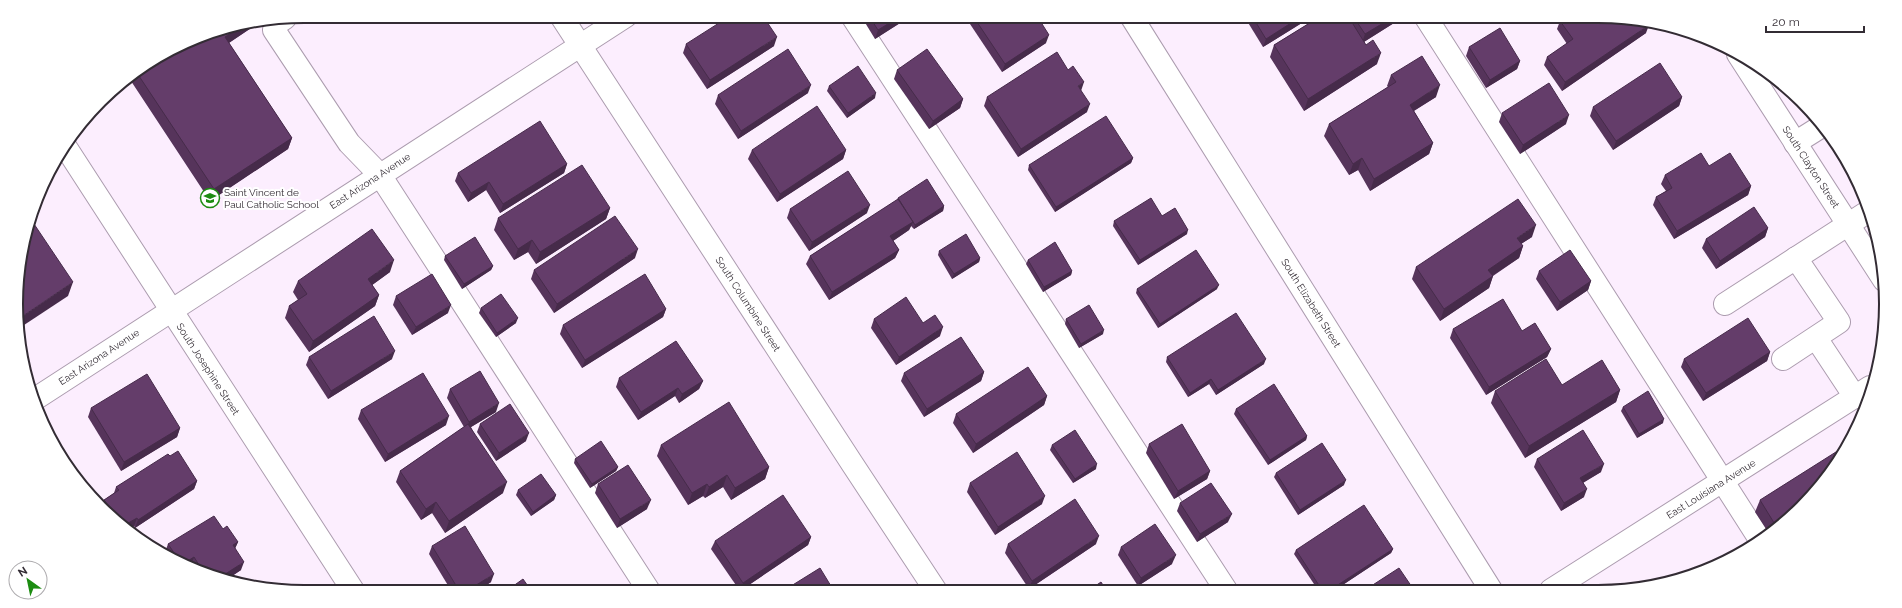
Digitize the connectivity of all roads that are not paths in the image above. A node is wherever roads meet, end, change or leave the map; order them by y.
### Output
1 (566, 23) edge
2 (615, 23) edge
3 (857, 23) edge
4 (1135, 23) edge
5 (1429, 23) edge
6 (276, 25) edge
7 (580, 45) junction
8 (1745, 65) edge
9 (1817, 129) edge
10 (1795, 143) junction
11 (68, 151) edge
12 (380, 175) junction
13 (1864, 214) edge
14 (1848, 225) junction
15 (1796, 258) junction
16 (1877, 270) edge
17 (1725, 304) dead end
18 (170, 310) junction
19 (1816, 338) junction
20 (1783, 359) dead end
21 (1862, 392) edge
22 (39, 396) edge
23 (1723, 482) junction
24 (1757, 536) edge
25 (349, 585) edge
26 (645, 585) edge
27 (932, 585) edge
28 (1223, 585) edge
29 (1488, 585) edge
30 (1559, 585) edge

1 - 7 street, South Columbine Street
2 - 7 street, East Arizona Avenue
3 - 28 street
4 - 29 street, South Elizabeth Street
5 - 23 street
6 - 12 street
7 - 12 street, East Arizona Avenue
7 - 27 street, South Columbine Street
8 - 10 street, South Clayton Street
9 - 10 street
10 - 14 street, South Clayton Street
11 - 18 street, South Josephine Street
12 - 18 street, East Arizona Avenue
12 - 26 street
13 - 14 street
14 - 15 street
14 - 16 street, South Clayton Street
15 - 17 street
15 - 19 street
18 - 22 street, East Arizona Avenue
18 - 25 street, South Josephine Street
19 - 20 street
19 - 21 street
21 - 23 street, East Louisiana Avenue
23 - 24 street
23 - 30 street, East Louisiana Avenue

